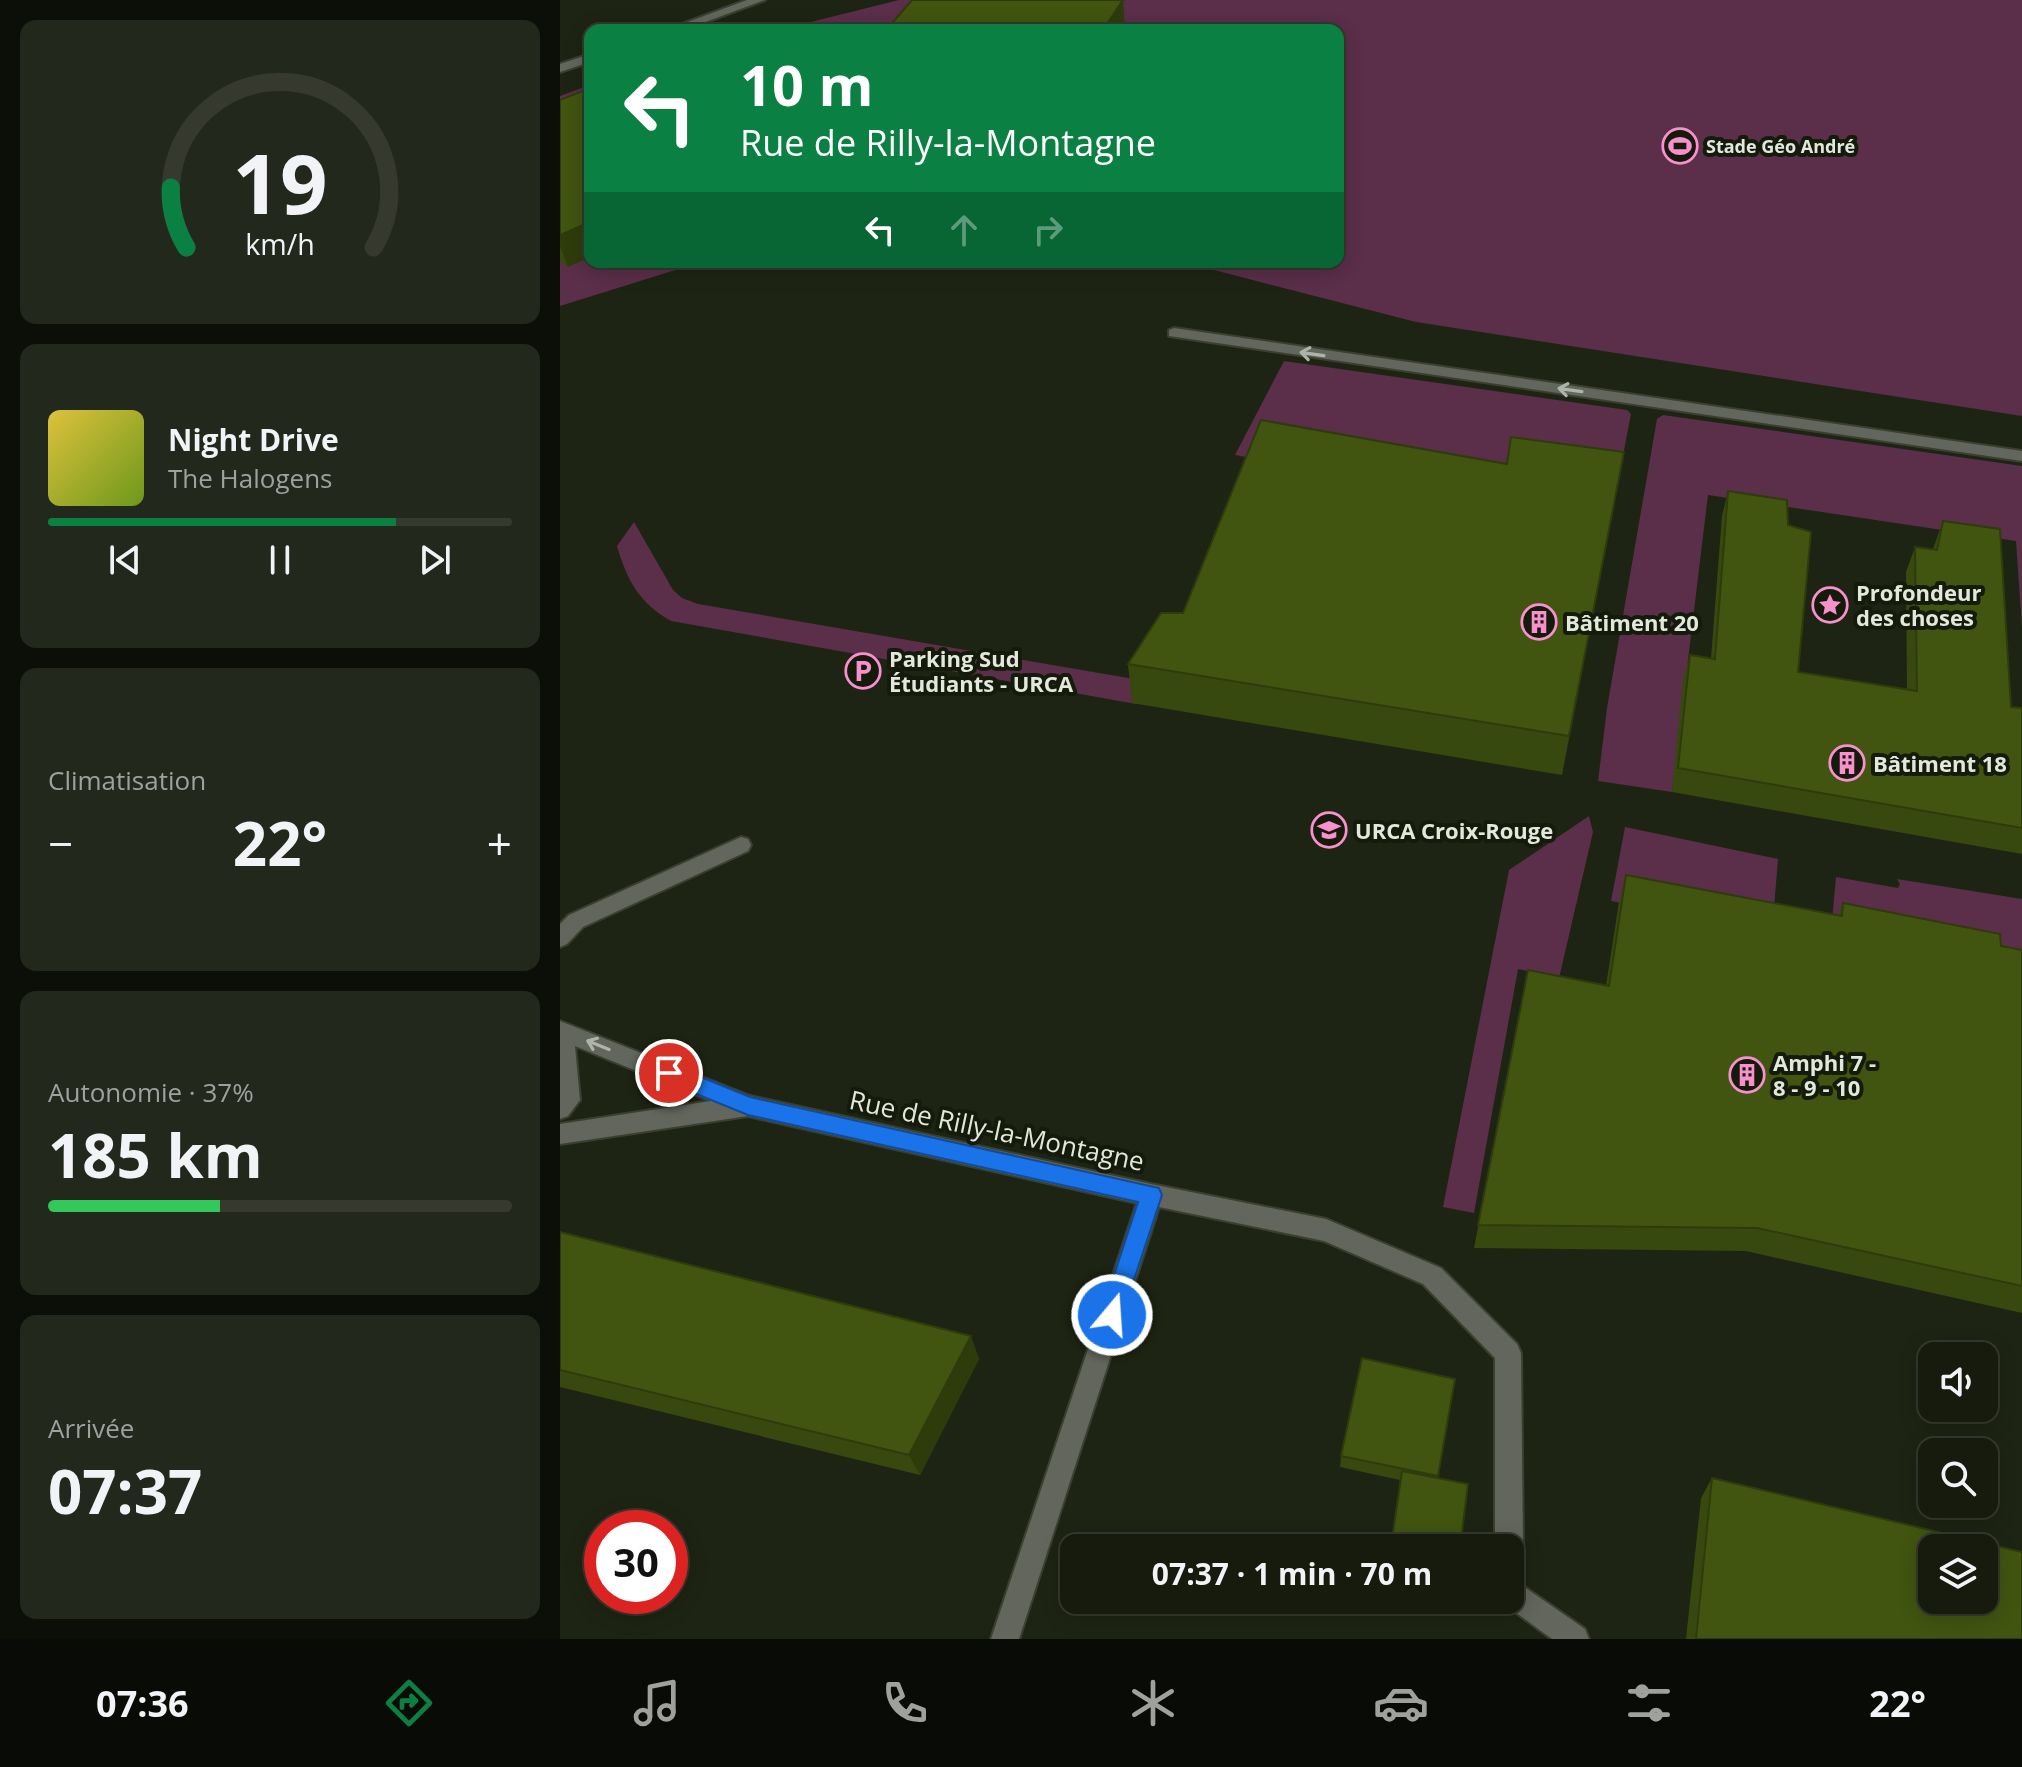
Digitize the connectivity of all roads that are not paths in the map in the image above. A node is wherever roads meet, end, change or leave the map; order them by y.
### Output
1 (759, 0) edge
2 (689, 24) edge
3 (584, 60) edge
4 (560, 68) edge
5 (1174, 333) dead end
6 (2022, 456) edge
7 (741, 845) dead end
8 (560, 938) edge
9 (561, 1030) edge
10 (748, 1106) junction
11 (560, 1109) edge
12 (560, 1134) edge
13 (1151, 1195) junction
14 (1509, 1534) edge
15 (1524, 1601) edge
16 (1005, 1639) edge
17 (1575, 1639) edge

1 - 2 street
3 - 4 street
6 -> 5 street
7 - 8 street
10 -> 9 street, Rue de Rilly-la-Montagne
9 - 11 street, Rue de Rilly-la-Montagne
10 - 12 street, Rue de Rilly-la-Montagne
10 - 13 street, Rue de Rilly-la-Montagne
13 - 14 street
13 - 16 street, Rue de Rilly-la-Montagne
15 - 17 street

